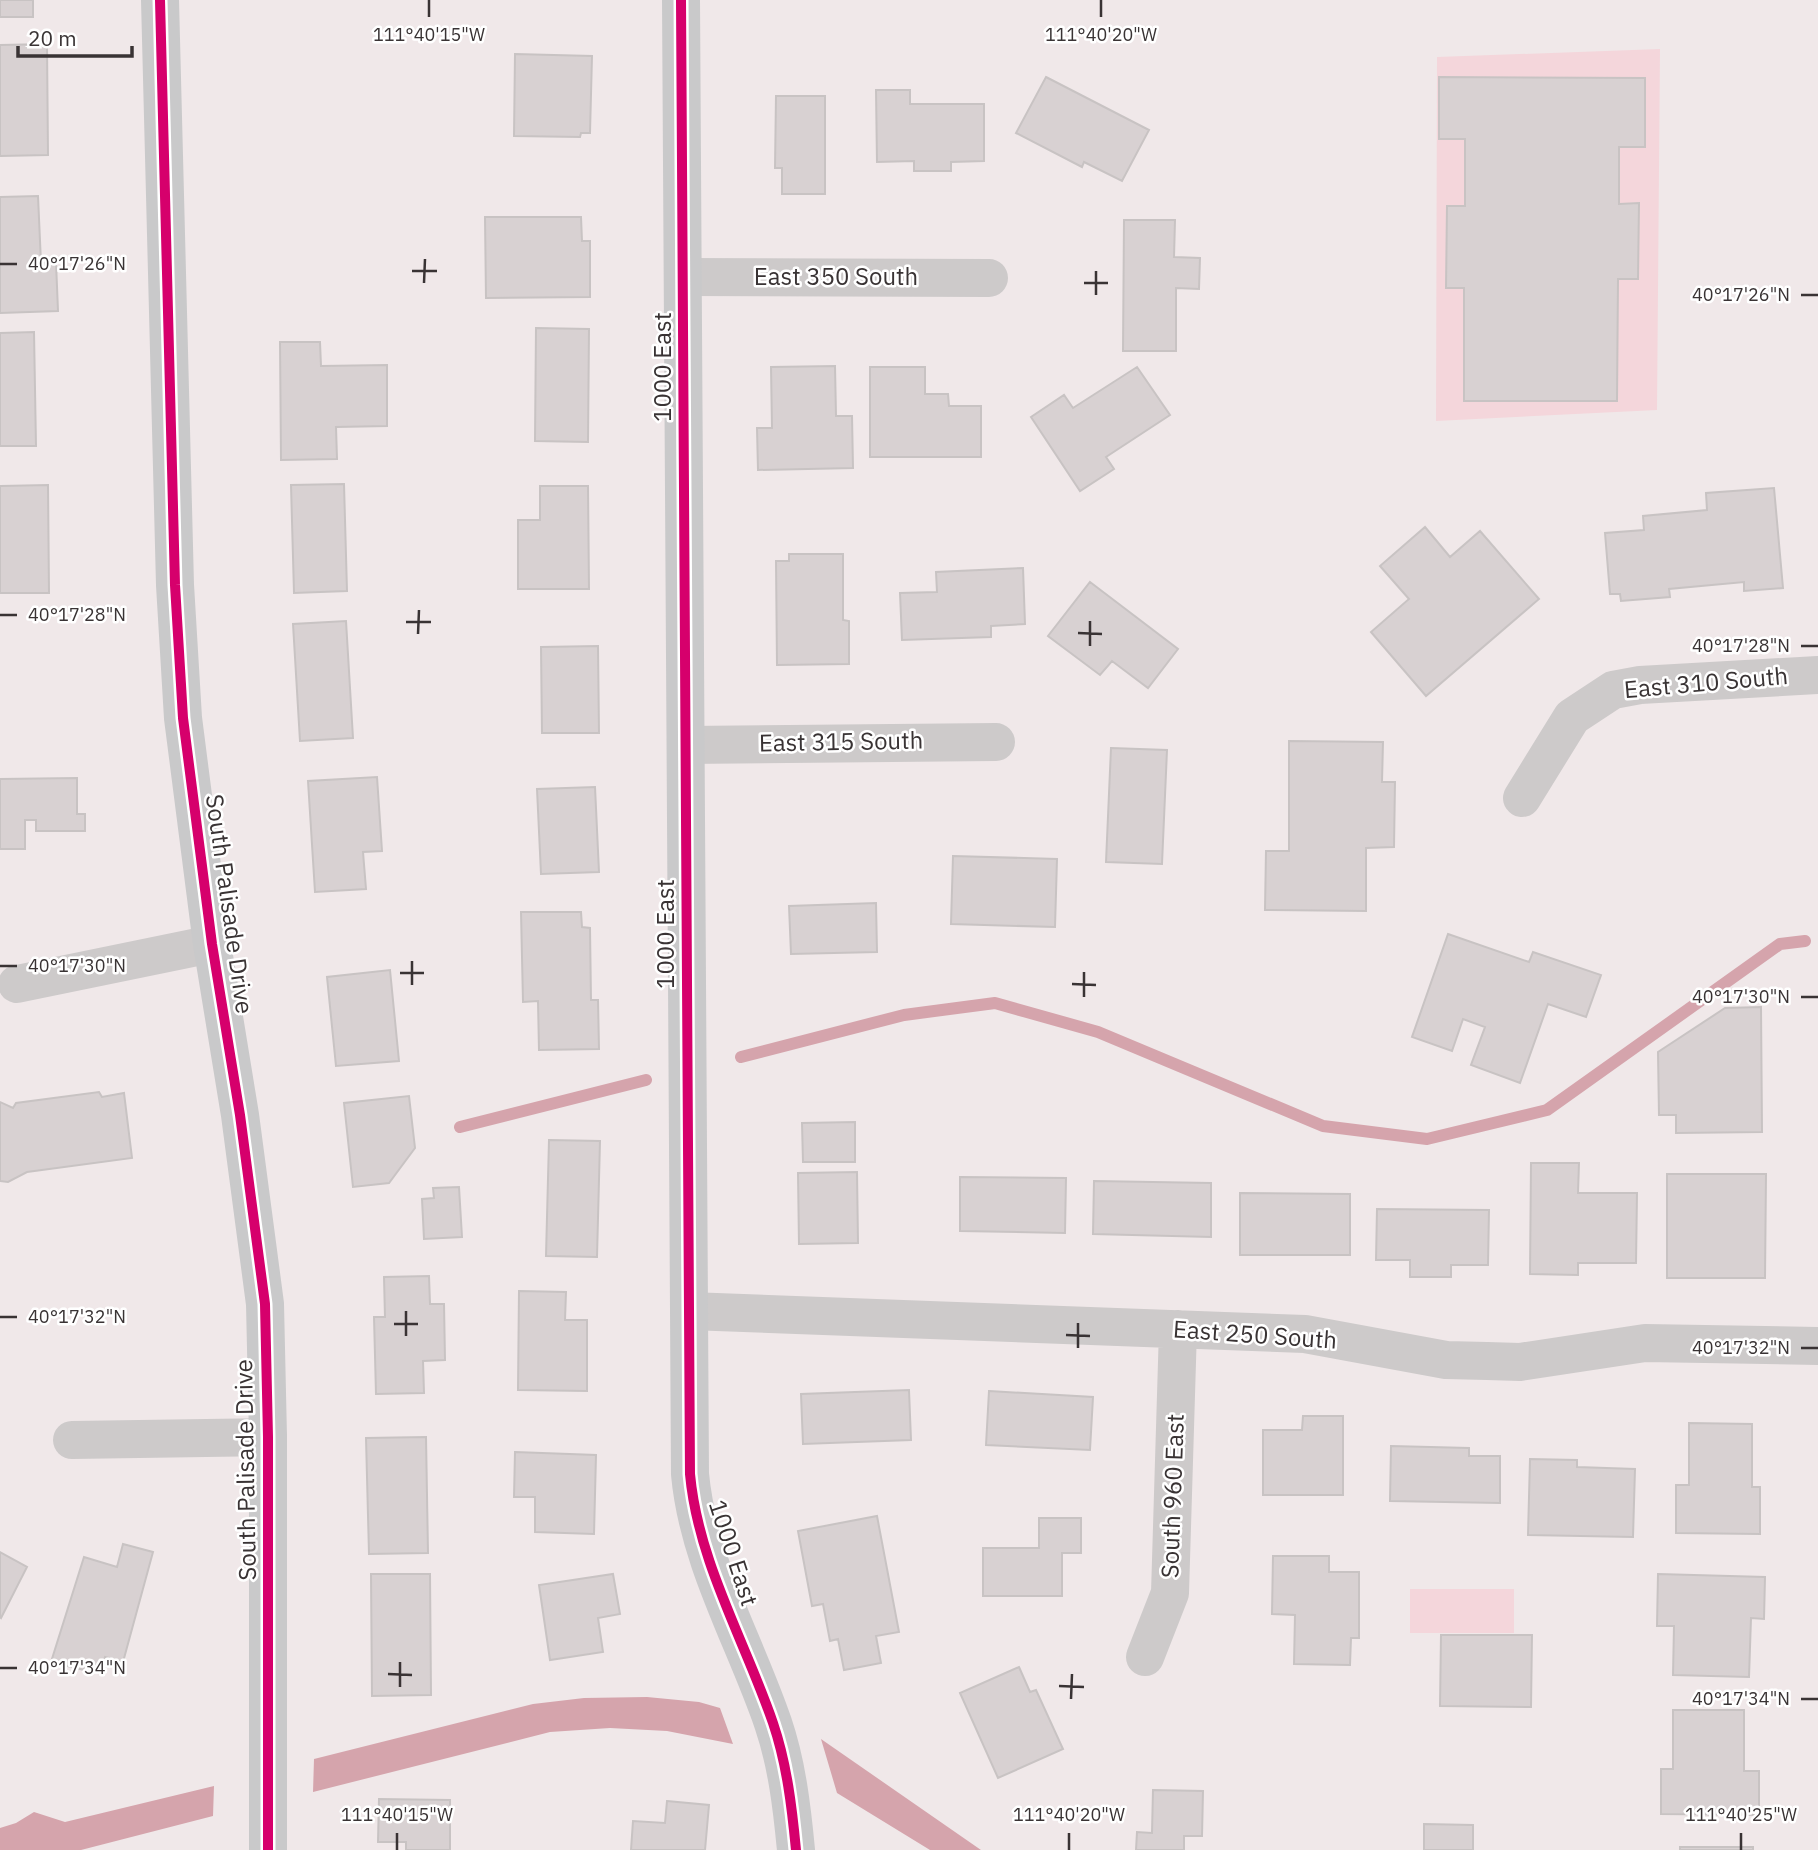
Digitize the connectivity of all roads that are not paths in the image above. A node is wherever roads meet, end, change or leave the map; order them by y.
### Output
1 (160, 0) edge
2 (681, 0) edge
3 (684, 276) junction
4 (989, 278) dead end
5 (1818, 674) edge
6 (996, 742) dead end
7 (687, 745) junction
8 (1521, 798) dead end
9 (212, 944) junction
10 (17, 985) dead end
11 (689, 1311) junction
12 (1178, 1329) junction
13 (1818, 1346) edge
14 (268, 1437) junction
15 (72, 1440) dead end
16 (1145, 1657) dead end
17 (268, 1850) edge
18 (796, 1850) edge

1 - 9 street, South Palisade Drive
2 - 3 street, 1000 East
3 - 4 street, East 350 South
3 - 7 street, 1000 East
5 - 8 street, East 310 South
6 - 7 street, East 315 South
7 - 11 street, 1000 East
9 - 10 street
9 - 14 street, South Palisade Drive
11 - 12 street, East 250 South
11 - 18 street, 1000 East
12 - 13 street, East 250 South
12 - 16 street, South 960 East
14 - 15 street
14 - 17 street, South Palisade Drive

